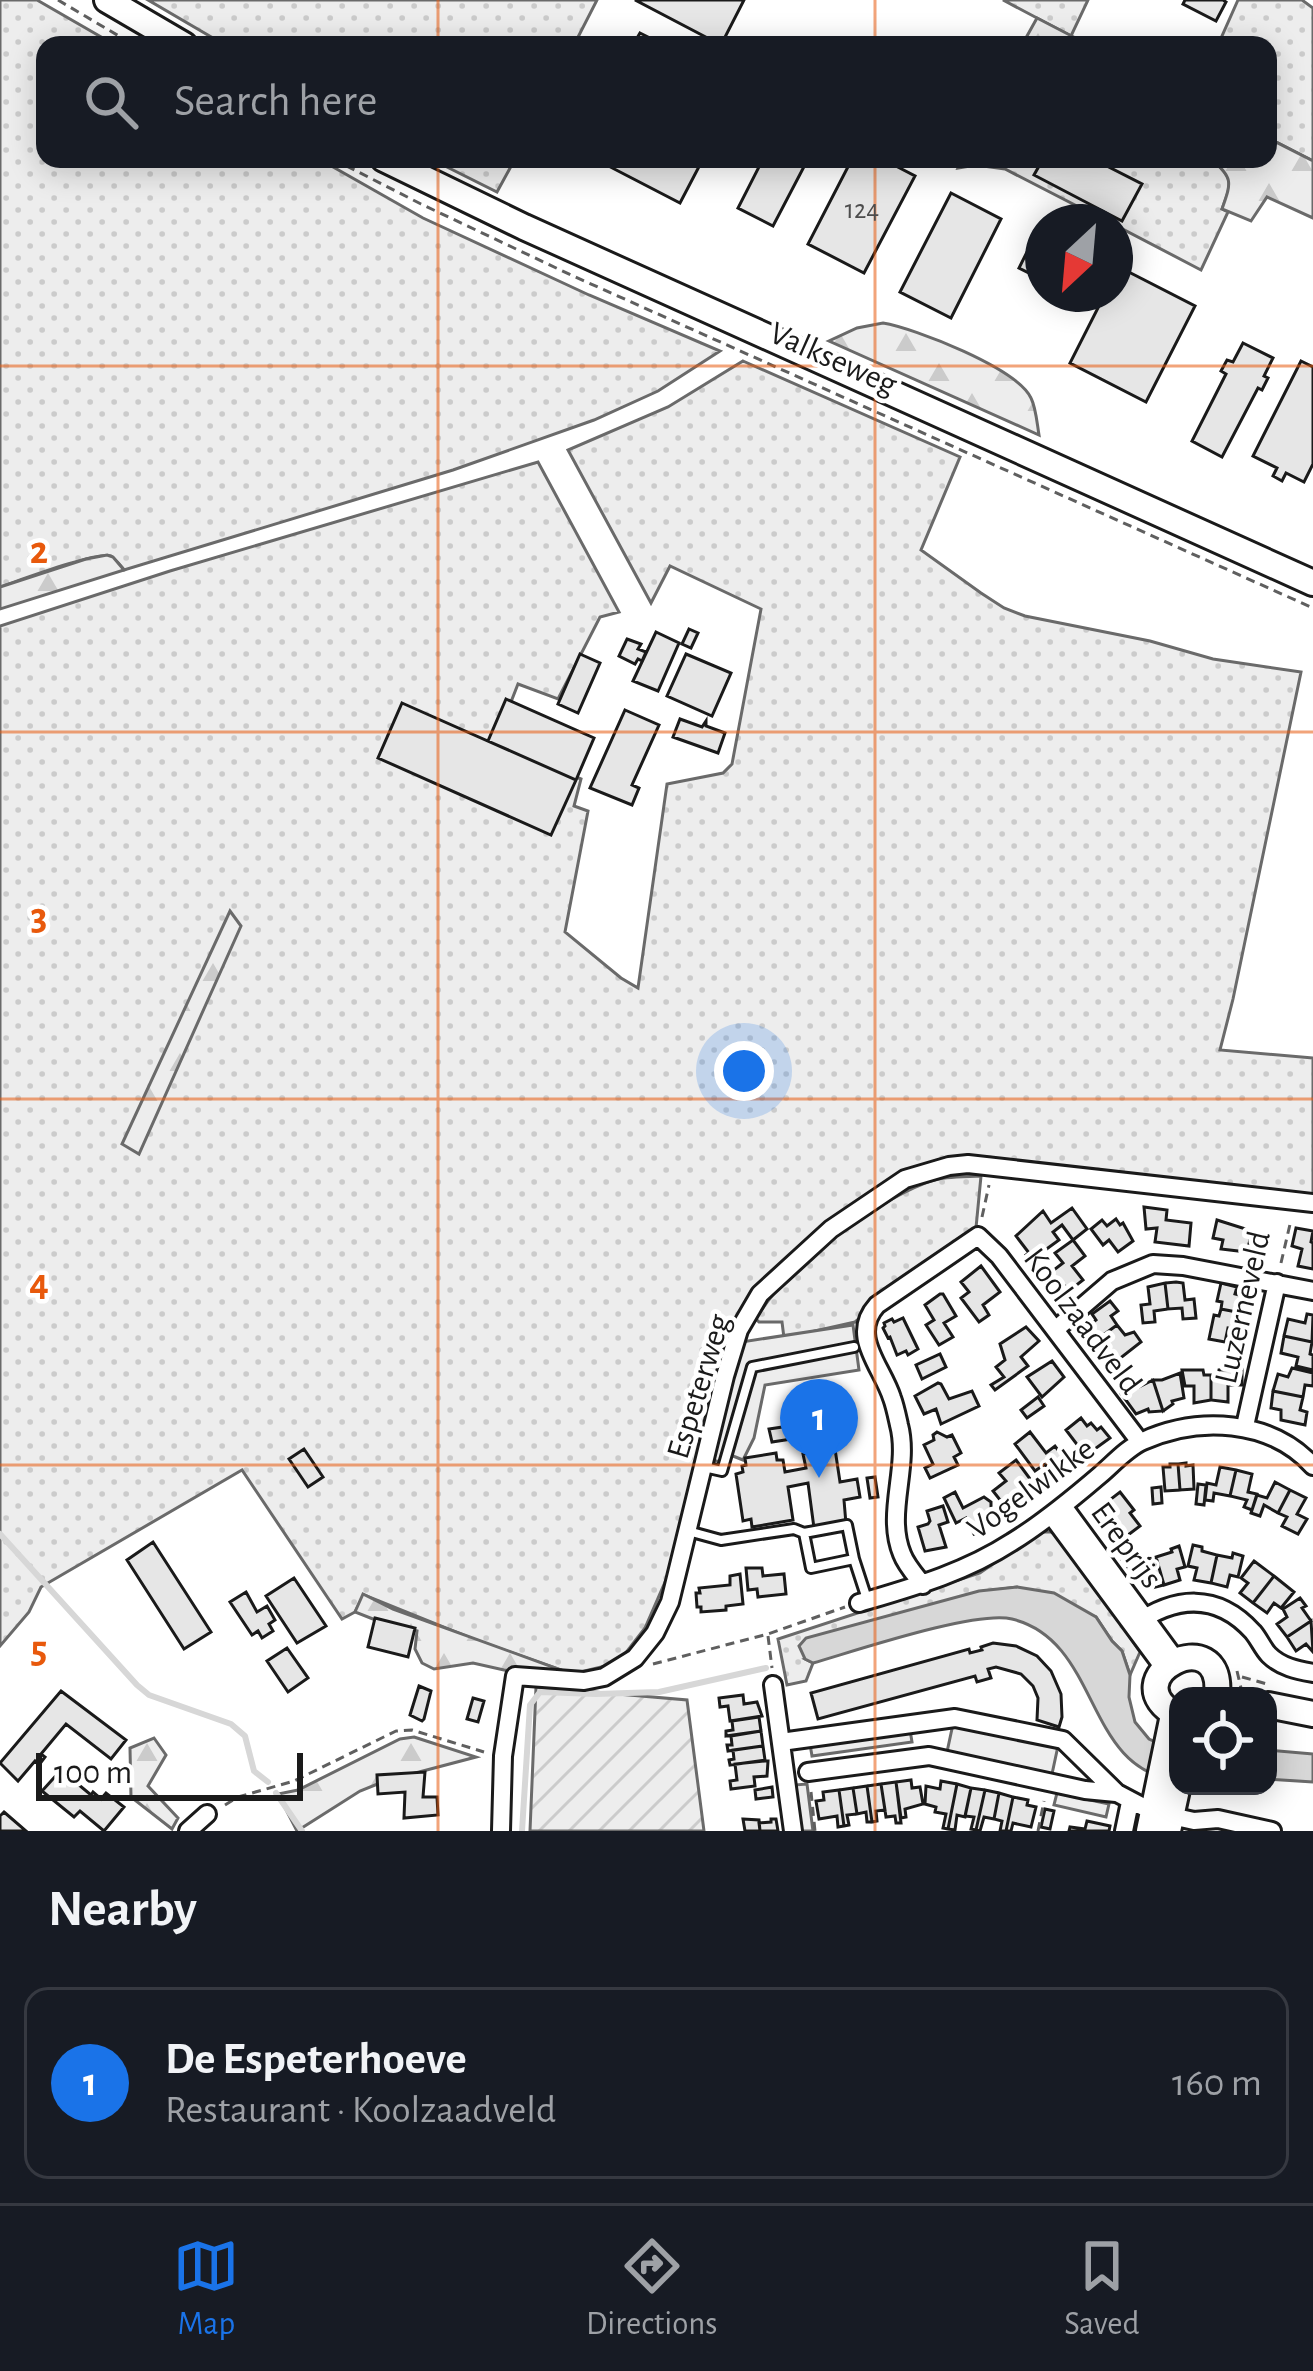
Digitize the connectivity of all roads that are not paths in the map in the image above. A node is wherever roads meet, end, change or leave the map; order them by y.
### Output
1 (107, 0) edge
2 (169, 36) edge
3 (403, 168) edge
4 (1313, 583) edge
5 (1304, 1202) edge
6 (1277, 1282) junction
7 (1313, 1291) edge
8 (1055, 1330) junction
9 (854, 1347) dead end
10 (1245, 1426) junction
11 (1139, 1442) junction
12 (1313, 1466) edge
13 (702, 1467) junction
14 (1057, 1510) junction
15 (686, 1530) junction
16 (804, 1533) junction
17 (854, 1559) junction
18 (923, 1585) junction
19 (863, 1602) joint
20 (1139, 1622) junction
21 (1170, 1664) junction
22 (1313, 1673) edge
23 (773, 1685) road end
24 (1222, 1687) edge
25 (1277, 1707) edge
26 (1169, 1709) edge
27 (1313, 1714) edge
28 (928, 1721) junction
29 (1169, 1739) edge
30 (782, 1742) junction
31 (1076, 1752) junction
32 (928, 1756) junction
33 (808, 1772) road end
34 (1053, 1783) junction
35 (1162, 1810) edge
36 (207, 1814) road end
37 (188, 1831) edge
38 (500, 1831) edge
39 (793, 1831) edge
40 (1124, 1831) edge
41 (1272, 1831) edge

1 - 2 main road
3 - 4 main road, Valkseweg
5 - 13 street, Espeterweg
6 - 7 street
6 - 8 street
6 - 10 street, Luzerneveld
8 - 11 street, Koolzaadveld
8 - 18 street, Koolzaadveld
9 - 13 lane
10 - 11 street, Vogelwikke
10 - 12 street
11 - 14 street, Vogelwikke
13 - 15 street, Espeterweg
14 - 18 street, Vogelwikke
14 - 20 street, Ereprijs
15 - 16 lane
15 - 38 street, Espeterweg
16 - 17 lane
16 - 17 lane
17 - 19 lane
18 - 19 street, Vogelwikke
20 - 21 street, Ereprijs
20 - 22 street, Ereprijs
21 - 24 main road
21 - 26 main road
23 - 30 street
25 - 27 main road
28 - 30 street
28 - 31 street
28 - 32 street
29 - 35 main road
30 - 39 street
31 - 34 street
31 - 35 street
32 - 33 street
32 - 34 street
34 - 35 street
35 - 40 street
35 - 41 street
36 - 37 street

